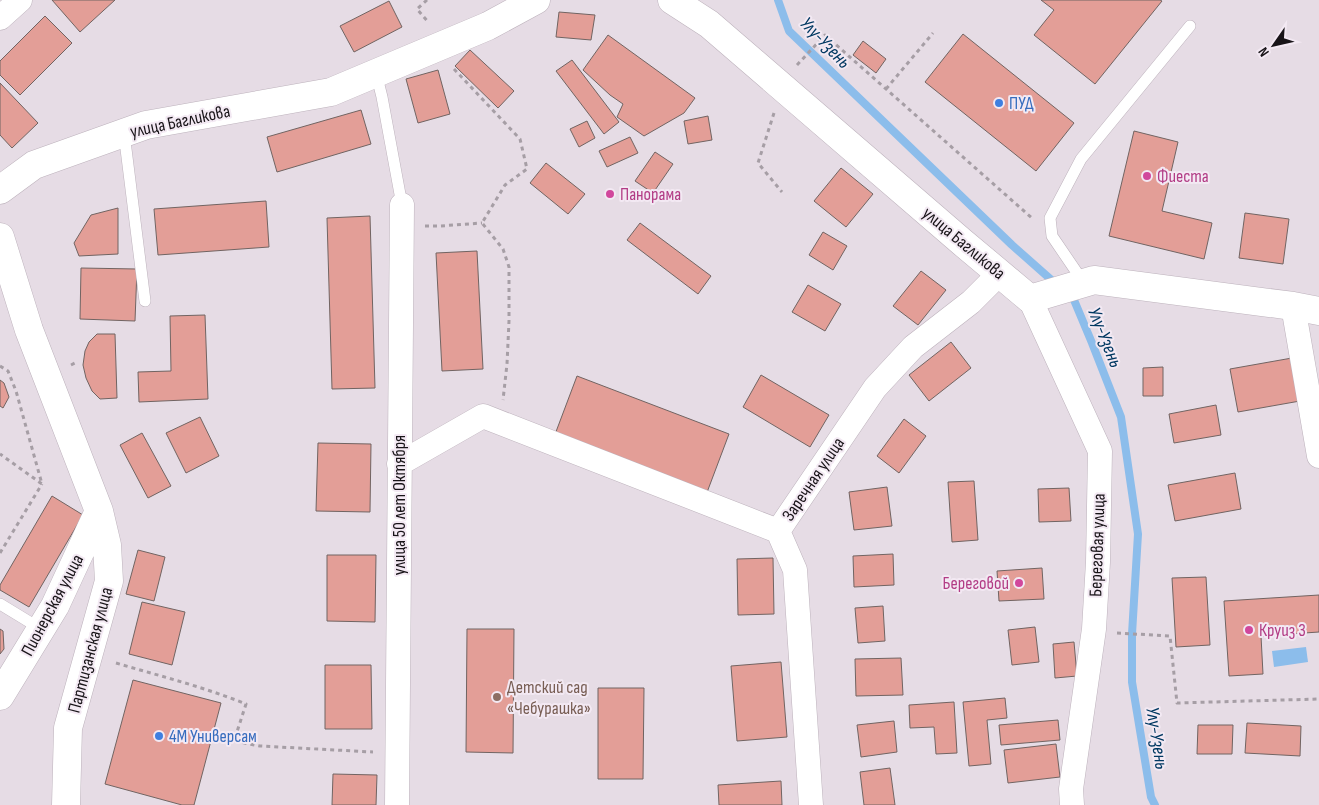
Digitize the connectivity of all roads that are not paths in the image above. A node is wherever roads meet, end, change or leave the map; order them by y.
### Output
1 (20, 0) edge
2 (536, 0) edge
3 (672, 0) edge
4 (0, 18) edge
5 (1190, 26) dead end
6 (376, 73) junction
7 (124, 133) junction
8 (0, 163) edge
9 (34, 164) junction
10 (0, 190) edge
11 (402, 205) joint
12 (0, 237) edge
13 (1000, 272) junction
14 (1080, 284) junction
15 (1039, 297) junction
16 (145, 301) dead end
17 (0, 303) edge
18 (1306, 308) edge
19 (29, 330) junction
20 (1319, 456) edge
21 (399, 464) junction
22 (99, 511) junction
23 (778, 531) junction
24 (0, 604) edge
25 (41, 629) junction
26 (0, 696) edge
27 (66, 805) edge
28 (397, 805) edge
29 (811, 805) edge
30 (1072, 805) edge

1 - 4 street
2 - 6 main road, улица Багликова
3 - 13 main road, улица Багликова
5 - 14 lane
6 - 7 main road, улица Багликова
6 - 11 lane
7 - 9 main road, улица Багликова
7 - 16 lane
8 - 9 main road, улица Багликова
9 - 10 main road, улица Багликова
11 - 21 street, улица 50 лет Октября
12 - 19 main road, Партизанская улица
13 - 15 main road, улица Багликова
13 - 23 street, Заречная улица
14 - 15 main road
14 - 18 main road
15 - 30 street, Береговая улица
17 - 19 main road
18 - 20 street
19 - 22 main road, Партизанская улица
21 - 23 street
21 - 28 street, улица 50 лет Октября
22 - 25 main road, Пионерская улица
22 - 27 main road, Партизанская улица
23 - 29 street, Заречная улица
24 - 25 lane
25 - 26 main road, Пионерская улица

